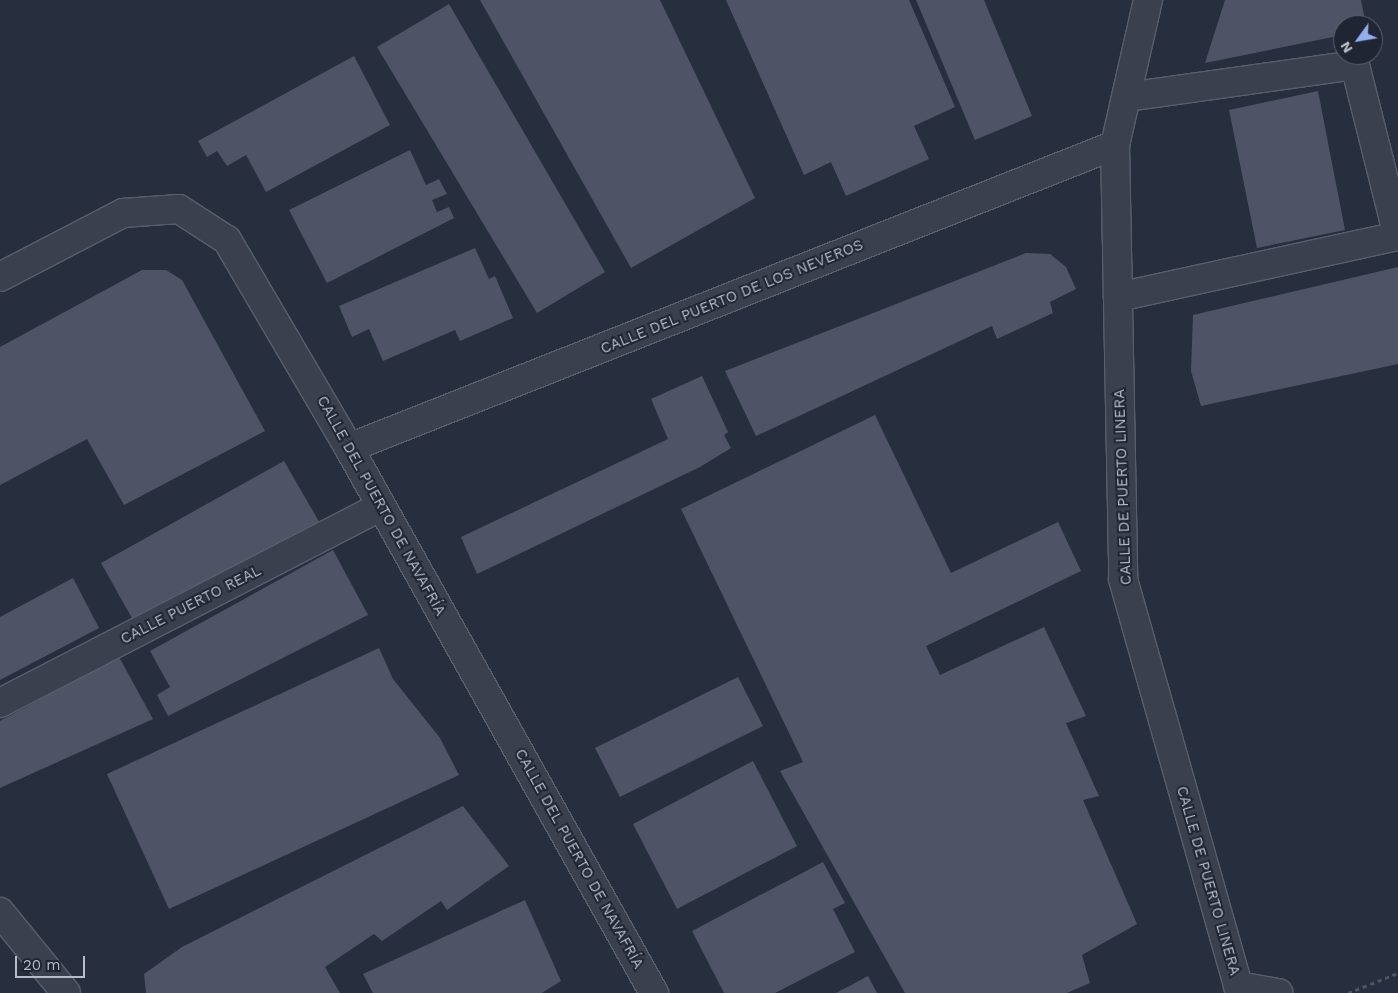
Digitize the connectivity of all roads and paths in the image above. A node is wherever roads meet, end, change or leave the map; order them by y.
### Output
1 (1148, 0) edge
2 (1127, 97) junction
3 (1115, 146) junction
4 (0, 277) edge
5 (1118, 297) junction
6 (350, 448) junction
7 (382, 506) junction
8 (0, 703) edge
9 (0, 912) edge
10 (1398, 972) edge
11 (1239, 989) edge
12 (66, 993) edge
13 (654, 993) edge
14 (1278, 993) edge
15 (1348, 993) edge

1 - 2 street, CALLE DE PUERTO LINERA
2 - 3 street, CALLE DE PUERTO LINERA
2 - 5 street
3 - 5 street, CALLE DE PUERTO LINERA
3 - 6 street, CALLE DEL PUERTO DE LOS NEVEROS
4 - 6 street, CALLE DEL PUERTO DE NAVAFRÍA
5 - 11 street, CALLE DE PUERTO LINERA
6 - 7 street, CALLE DEL PUERTO DE NAVAFRÍA
7 - 8 street, CALLE PUERTO REAL
7 - 13 street, CALLE DEL PUERTO DE NAVAFRÍA
9 - 12 street
10 - 15 path
11 - 14 street

